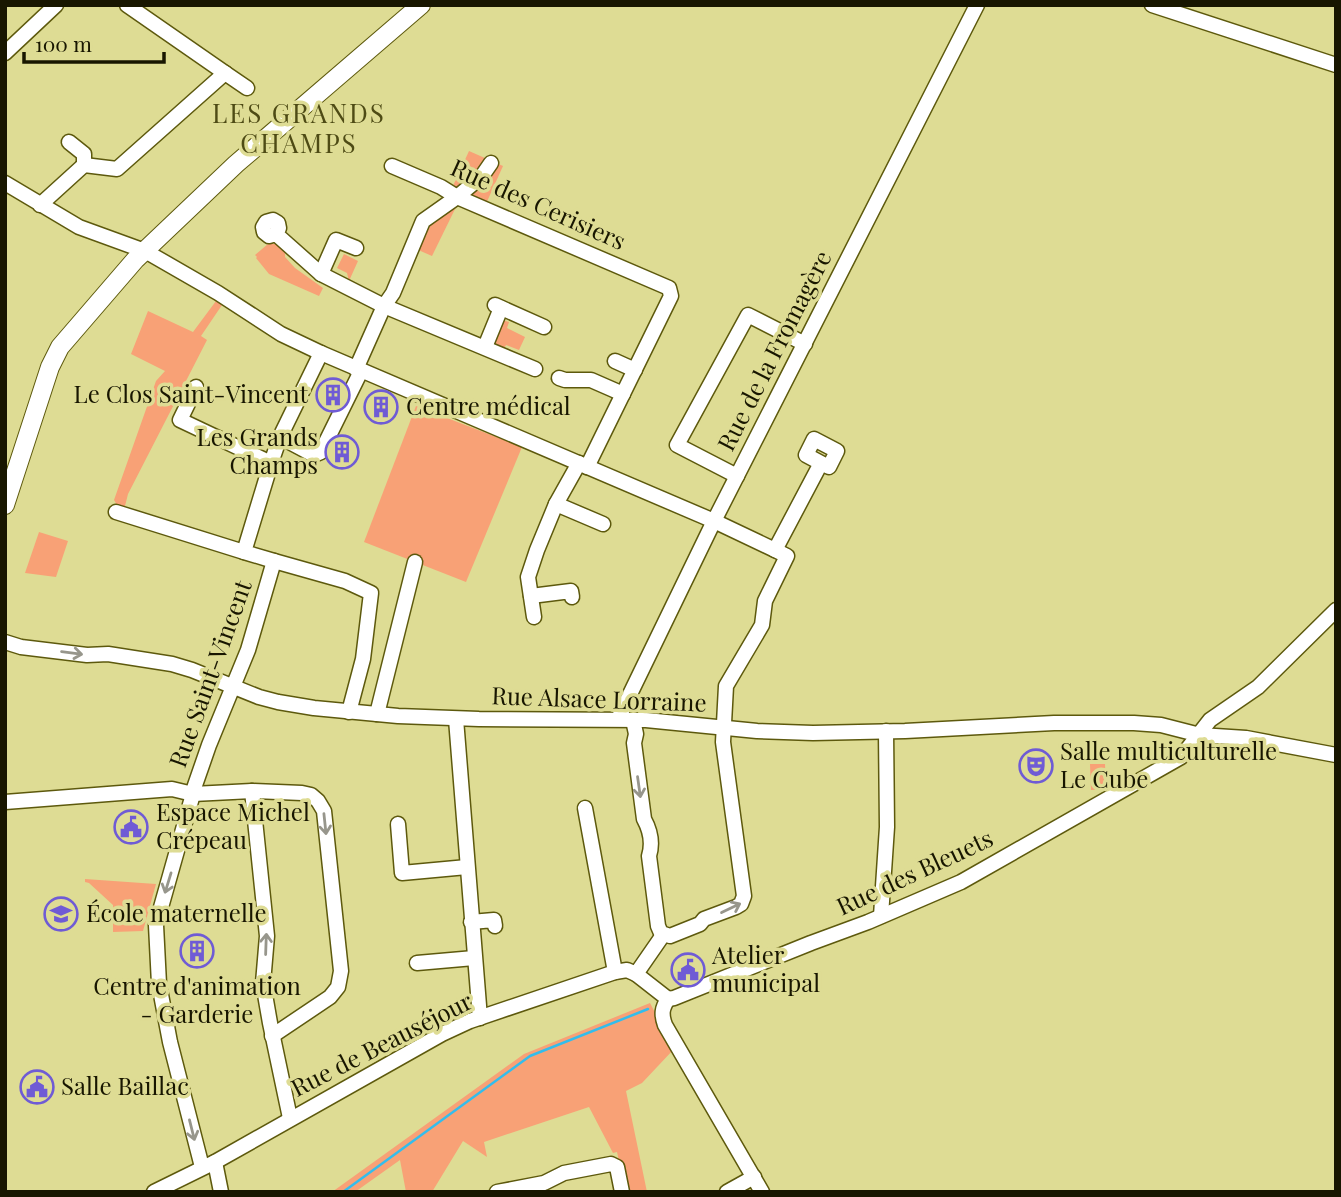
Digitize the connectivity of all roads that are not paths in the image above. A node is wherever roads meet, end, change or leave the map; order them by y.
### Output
1 (56, 5) edge
2 (127, 5) edge
3 (421, 5) edge
4 (977, 5) edge
5 (1152, 5) edge
6 (5, 53) edge
7 (1336, 65) edge
8 (225, 73) junction
9 (247, 88) dead end
10 (69, 142) dead end
11 (491, 163) dead end
12 (84, 165) junction
13 (392, 166) dead end
14 (7, 189) edge
15 (457, 197) junction
16 (40, 205) junction
17 (276, 234) dead end
18 (356, 248) dead end
19 (145, 251) junction
20 (321, 274) junction
21 (383, 306) junction
22 (544, 327) dead end
23 (805, 344) junction
24 (485, 347) junction
25 (321, 353) junction
26 (615, 361) dead end
27 (535, 369) dead end
28 (358, 370) junction
29 (635, 370) junction
30 (559, 378) dead end
31 (196, 387) dead end
32 (623, 394) junction
33 (280, 438) junction
34 (271, 463) junction
35 (821, 463) dead end
36 (583, 465) junction
37 (737, 476) junction
38 (556, 504) junction
39 (5, 505) edge
40 (116, 512) dead end
41 (714, 521) junction
42 (603, 524) dead end
43 (775, 551) junction
44 (244, 552) junction
45 (274, 561) junction
46 (415, 562) dead end
47 (531, 596) junction
48 (572, 597) dead end
49 (1336, 610) edge
50 (534, 617) dead end
51 (5, 642) edge
52 (233, 687) junction
53 (349, 712) junction
54 (377, 714) junction
55 (456, 719) junction
56 (618, 719) junction
57 (634, 720) junction
58 (724, 727) junction
59 (886, 732) junction
60 (1200, 735) junction
61 (1336, 755) edge
62 (252, 791) junction
63 (192, 794) junction
64 (5, 802) edge
65 (585, 808) dead end
66 (398, 824) dead end
67 (467, 867) junction
68 (881, 916) junction
69 (471, 922) junction
70 (495, 926) dead end
71 (663, 935) junction
72 (474, 958) junction
73 (417, 963) dead end
74 (615, 972) junction
75 (636, 974) junction
76 (668, 999) junction
77 (480, 1018) junction
78 (272, 1036) junction
79 (290, 1118) junction
80 (208, 1164) junction
81 (754, 1177) junction
82 (154, 1192) edge
83 (221, 1192) edge
84 (497, 1192) edge
85 (622, 1192) edge
86 (727, 1192) edge
87 (762, 1192) edge

1 - 6 street
2 - 8 street
3 - 19 main road
4 - 23 street, Rue de la Fromagère
5 - 7 street
8 - 9 street
8 - 12 street
10 - 12 street
11 - 15 street
12 - 16 street
13 - 15 street, Rue des Cerisiers
14 - 16 street
15 - 21 street
15 - 29 street, Rue des Cerisiers
16 - 19 street
17 - 20 street
18 - 20 street
19 - 25 street
19 - 39 main road
20 - 21 street
21 - 24 street
21 - 28 street
22 - 24 street
23 - 37 street, Rue de la Fromagère
23 - 37 street
24 - 27 street
25 - 28 street
25 - 33 street, Rue Saint-Vincent
26 - 29 street
28 - 33 street
28 - 36 street
29 - 32 street
30 - 32 street
31 - 34 street
32 - 36 street
33 - 34 street, Rue Saint-Vincent
34 - 44 street, Rue Saint-Vincent
35 - 43 street
36 - 38 street
36 - 41 street
37 - 41 street, Rue de la Fromagère
38 - 42 street
38 - 47 street
40 - 44 street
41 - 43 street
41 - 56 street, Rue de la Fromagère
43 - 58 street
44 - 45 street, Rue Saint-Vincent
45 - 52 street, Rue Saint-Vincent
45 - 53 street
46 - 54 street
47 - 48 street
47 - 50 street
49 - 60 street, Rue des Bleuets
51 -> 52 street, Rue Alsace Lorraine
52 - 53 street, Rue Alsace Lorraine
52 - 63 street, Rue Saint-Vincent
53 - 54 street, Rue Alsace Lorraine
54 - 55 street, Rue Alsace Lorraine
55 - 56 street, Rue Alsace Lorraine
55 - 67 street
56 - 57 street, Rue Alsace Lorraine
57 - 58 street, Rue Alsace Lorraine
57 -> 71 street
58 - 59 street, Rue Alsace Lorraine
71 -> 58 street
59 - 60 street, Rue Alsace Lorraine
59 - 68 street
60 - 61 street, Rue Alsace Lorraine
60 - 68 street, Rue des Bleuets
62 - 63 street
78 -> 62 street
62 -> 78 street
63 - 64 street
63 -> 80 street, Rue Saint-Vincent
65 - 74 street
66 - 67 street
67 - 69 street
68 - 76 street, Rue des Bleuets
69 - 70 street
69 - 72 street
71 - 75 street
72 - 73 street
72 - 77 street
74 - 75 street, Rue de Beauséjour
74 - 77 street, Rue de Beauséjour
75 - 76 street
76 - 81 street
77 - 79 street, Rue de Beauséjour
78 - 79 street
79 - 80 street, Rue de Beauséjour
80 - 82 street, Rue de Beauséjour
80 - 83 street, Rue Saint-Vincent
81 - 86 street
81 - 87 street
84 - 85 street

